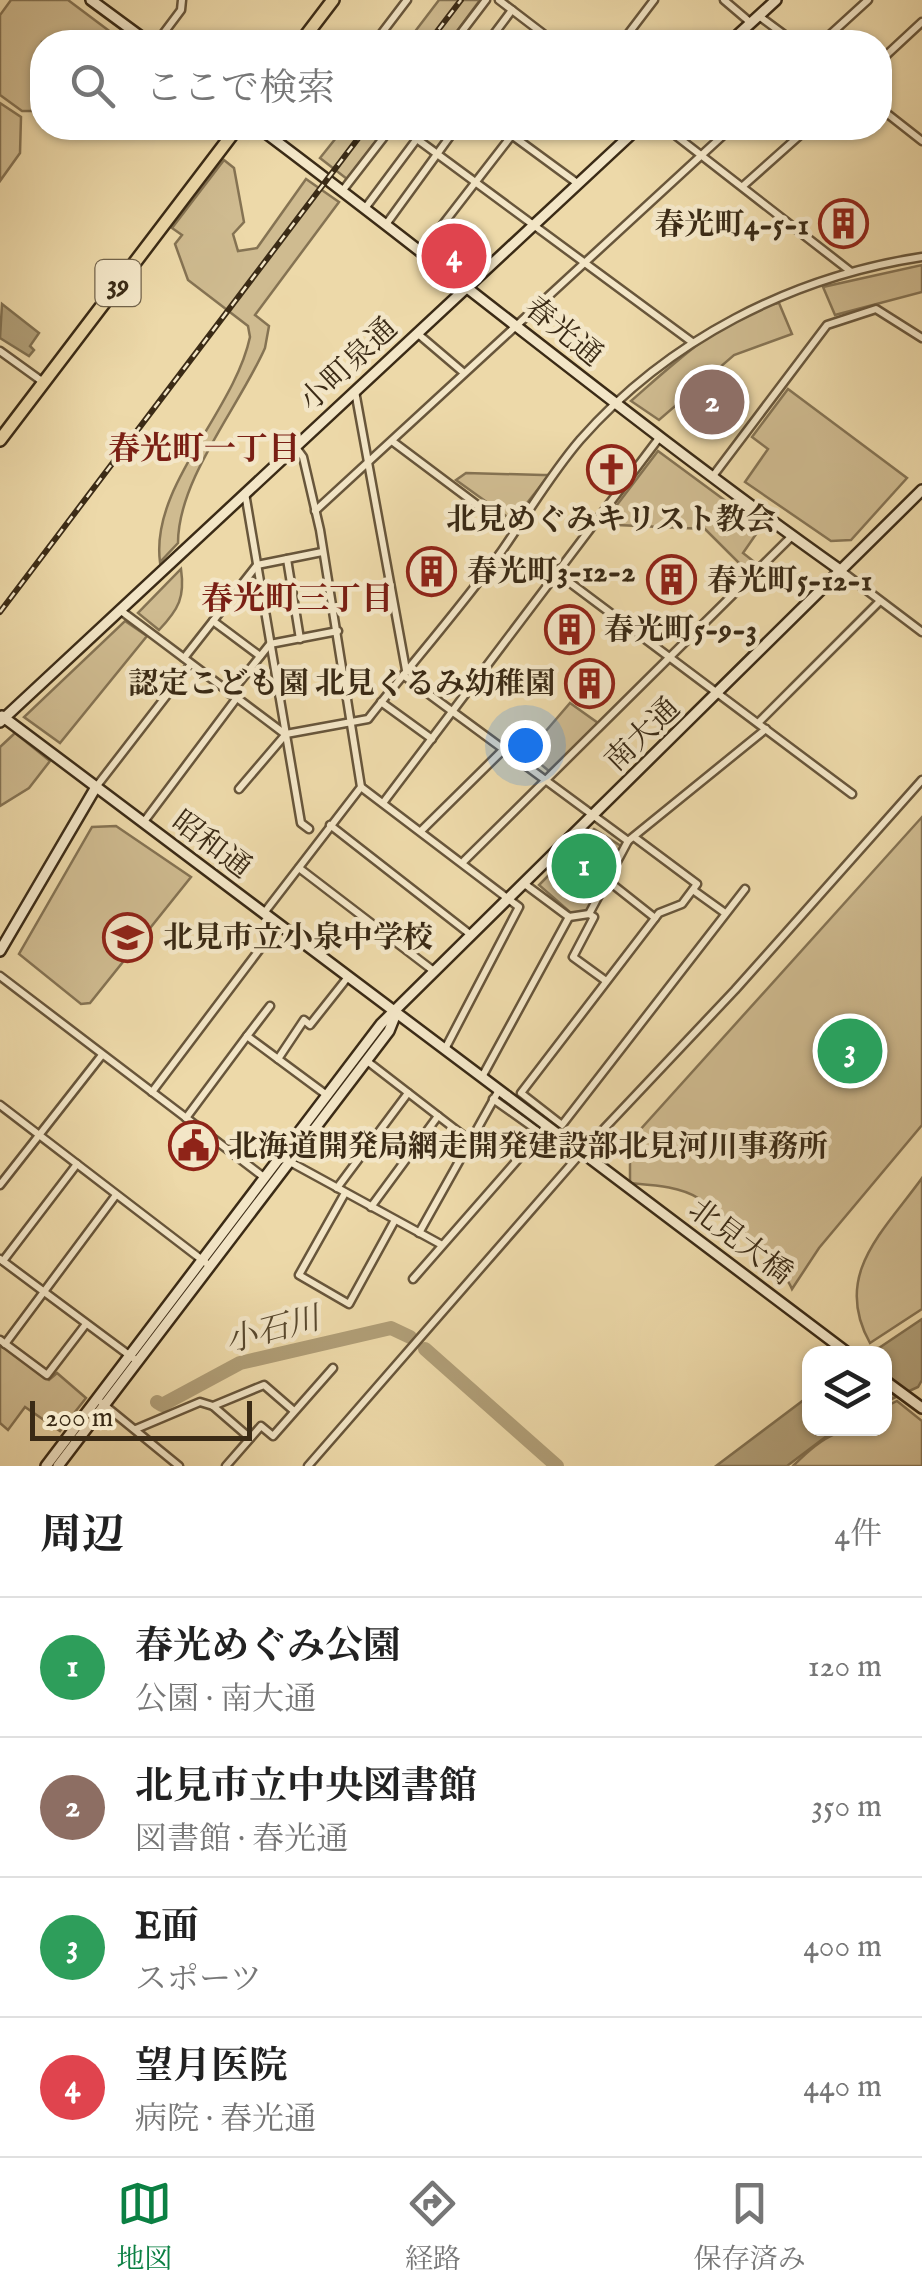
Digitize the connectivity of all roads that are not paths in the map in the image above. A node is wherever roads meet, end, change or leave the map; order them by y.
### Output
1 (92, 0) edge
2 (182, 0) edge
3 (333, 0) edge
4 (407, 0) edge
5 (486, 0) edge
6 (499, 0) edge
7 (724, 0) edge
8 (776, 0) edge
9 (868, 0) edge
10 (650, 1) edge
11 (512, 10) junction
12 (755, 20) junction
13 (922, 22) edge
14 (132, 30) edge
15 (166, 30) edge
16 (310, 30) edge
17 (384, 30) edge
18 (463, 30) edge
19 (497, 30) edge
20 (535, 30) edge
21 (630, 30) edge
22 (744, 30) edge
23 (773, 30) edge
24 (835, 30) edge
25 (892, 50) edge
26 (892, 117) edge
27 (227, 140) edge
28 (276, 140) edge
29 (382, 140) edge
30 (416, 140) edge
31 (418, 140) edge
32 (447, 140) edge
33 (508, 140) edge
34 (519, 140) edge
35 (625, 140) edge
36 (681, 140) edge
37 (718, 140) edge
38 (795, 140) edge
39 (922, 141) edge
40 (437, 154) junction
41 (701, 156) junction
42 (475, 183) junction
43 (577, 183) junction
44 (743, 186) junction
45 (343, 190) junction
46 (366, 207) junction
47 (386, 223) junction
48 (532, 224) junction
49 (423, 250) junction
50 (922, 257) edge
51 (586, 261) junction
52 (850, 272) junction
53 (467, 285) junction
54 (518, 326) junction
55 (417, 334) junction
56 (922, 338) edge
57 (692, 342) junction
58 (0, 350) edge
59 (464, 373) junction
60 (43, 382) junction
61 (355, 390) junction
62 (615, 404) junction
63 (659, 438) junction
64 (0, 440) edge
65 (392, 441) junction
66 (295, 446) junction
67 (369, 462) junction
68 (712, 477) junction
69 (922, 490) edge
70 (245, 492) junction
71 (315, 511) junction
72 (512, 531) junction
73 (792, 536) junction
74 (322, 552) junction
75 (287, 559) junction
76 (257, 565) junction
77 (840, 570) junction
78 (557, 573) junction
79 (880, 601) junction
80 (120, 610) junction
81 (213, 621) junction
82 (338, 631) junction
83 (922, 632) edge
84 (300, 638) junction
85 (270, 644) junction
86 (260, 656) junction
87 (669, 658) junction
88 (187, 661) junction
89 (404, 672) junction
90 (719, 694) junction
91 (233, 696) junction
92 (381, 702) junction
93 (452, 711) junction
94 (1, 719) edge
95 (353, 723) junction
96 (758, 723) junction
97 (766, 729) junction
98 (286, 734) junction
99 (432, 739) junction
100 (504, 749) junction
101 (922, 780) edge
102 (546, 781) junction
103 (361, 786) junction
104 (96, 788) junction
105 (239, 789) dead end
106 (852, 794) dead end
107 (384, 803) junction
108 (594, 816) junction
109 (143, 824) junction
110 (330, 825) junction
111 (309, 829) dead end
112 (422, 830) junction
113 (631, 839) junction
114 (464, 861) junction
115 (299, 868) junction
116 (607, 880) junction
117 (526, 884) junction
118 (745, 889) dead end
119 (694, 890) junction
120 (509, 900) junction
121 (264, 914) junction
122 (589, 914) junction
123 (725, 914) junction
124 (569, 917) junction
125 (655, 918) junction
126 (278, 925) junction
127 (471, 935) junction
128 (0, 951) edge
129 (435, 972) junction
130 (0, 976) edge
131 (348, 976) junction
132 (606, 981) junction
133 (270, 1006) dead end
134 (396, 1013) junction
135 (248, 1036) junction
136 (445, 1049) junction
137 (102, 1055) junction
138 (278, 1058) junction
139 (366, 1060) junction
140 (482, 1077) junction
141 (152, 1092) junction
142 (408, 1093) junction
143 (500, 1095) junction
144 (331, 1098) junction
145 (0, 1105) edge
146 (438, 1116) junction
147 (186, 1118) junction
148 (562, 1125) junction
149 (540, 1133) junction
150 (40, 1135) junction
151 (468, 1139) junction
152 (581, 1152) junction
153 (285, 1159) junction
154 (78, 1164) junction
155 (269, 1181) junction
156 (0, 1185) edge
157 (336, 1188) junction
158 (346, 1193) junction
159 (116, 1195) junction
160 (371, 1206) junction
161 (396, 1220) junction
162 (419, 1233) junction
163 (442, 1245) junction
164 (1, 1260) edge
165 (206, 1263) junction
166 (413, 1279) dead end
167 (44, 1291) junction
168 (86, 1324) junction
169 (3, 1342) edge
170 (838, 1346) edge
171 (133, 1358) junction
172 (333, 1368) dead end
173 (892, 1386) edge
174 (101, 1402) junction
175 (212, 1406) junction
176 (922, 1408) edge
177 (294, 1412) junction
178 (136, 1429) junction
179 (250, 1438) junction
180 (46, 1466) edge
181 (58, 1466) edge
182 (180, 1466) edge
183 (226, 1466) edge
184 (308, 1466) edge

1 - 14 street
2 - 15 street
3 - 16 highway
4 - 17 street
5 - 18 street
6 - 11 street
7 - 12 street
8 - 12 street
9 - 24 street
10 - 21 street
11 - 19 street
11 - 20 street
12 - 22 street
12 - 23 street
13 - 25 street
26 - 39 street
27 - 60 highway, 39
28 - 45 street, 春光通
29 - 45 street
30 - 46 street
31 - 40 street
32 - 40 street
33 - 42 street
34 - 43 street
35 - 43 street, 小町泉通
36 - 41 street
37 - 41 street
38 - 44 street
40 - 42 street
40 - 47 street
41 - 44 street
41 - 51 street
42 - 48 street
42 - 49 street
43 - 48 street, 小町泉通
44 - 52 street
45 - 46 street, 春光通
46 - 47 street, 春光通
47 - 49 street, 春光通
48 - 51 street
48 - 53 street, 小町泉通
49 - 53 street, 春光通
50 - 52 street
51 - 54 street
51 - 57 street
52 - 57 street
53 - 54 street, 春光通
53 - 55 street, 小町泉通
54 - 59 street
54 - 62 street, 春光通
55 - 59 street
55 - 61 street, 小町泉通
56 - 68 street
57 - 62 street
58 - 60 street
59 - 65 street
60 - 64 highway, 39
61 - 66 street, 小町泉通
61 - 67 street
62 - 63 street, 春光通
62 - 72 street
63 - 68 street, 春光通
63 - 78 street
65 - 67 street
65 - 72 street
66 - 70 street, 小町泉通
66 - 71 street
67 - 71 street
67 - 89 street
68 - 73 street, 春光通
69 - 77 street, 南大通
70 - 76 street
70 - 80 street, 小町泉通
71 - 74 street
72 - 89 street
73 - 77 street, 春光通
73 - 87 street
74 - 75 street
74 - 82 street
75 - 76 street
75 - 84 street
76 - 81 street
76 - 85 street
77 - 79 street
77 - 90 street, 南大通
78 - 87 street
78 - 93 street
79 - 83 street
79 - 96 street
80 - 88 street
80 - 94 street, 小町泉通
81 - 86 street
81 - 88 street
82 - 84 street
82 - 95 street
84 - 85 street
85 - 86 street
85 - 98 street
86 - 91 street
87 - 90 street
87 - 102 street
88 - 91 street
88 - 104 street
89 - 92 street
89 - 93 street
90 - 96 street
90 - 108 street, 南大通
91 - 98 street
91 - 109 street
92 - 95 street
92 - 99 street
93 - 99 street
93 - 100 street
94 - 104 street, 昭和通
95 - 98 street
95 - 103 street
96 - 97 street
97 - 106 street
97 - 113 street
98 - 105 street
98 - 111 street
99 - 107 street
100 - 102 street
100 - 112 street
101 - 152 street
102 - 108 street
102 - 114 street
103 - 107 street
103 - 110 street
104 - 109 street, 昭和通
104 - 128 street
107 - 112 street
108 - 113 street
108 - 117 street, 南大通
109 - 121 street, 昭和通
110 - 115 street
110 - 127 street
112 - 114 street
113 - 116 street
113 - 119 street
114 - 120 street
115 - 121 street
115 - 129 street
116 - 122 street
116 - 125 street
117 - 120 street, 南大通
117 - 124 street
118 - 123 street
119 - 123 street
119 - 125 street
120 - 127 street, 南大通
120 - 136 street
121 - 126 street, 昭和通
122 - 124 street
122 - 132 street
123 - 148 street
124 - 140 street
125 - 132 street
126 - 131 street, 昭和通
126 - 141 street
127 - 129 street, 南大通
129 - 134 street, 南大通
130 - 137 street
131 - 134 street, 昭和通
131 - 138 street
132 - 148 street
133 - 135 street
134 - 136 street, 昭和通
134 - 139 street, 南大通
134 - 144 street, 南大通
135 - 138 street
135 - 147 street
136 - 140 street, 北見大橋
137 - 141 street
137 - 150 street
138 - 144 street
139 - 142 street
139 - 144 street, 南大通
140 - 143 street, 北見大橋
141 - 147 street
142 - 146 street
142 - 157 street
143 - 149 street
143 - 151 street
143 - 152 street, 北見大橋, bridge
144 - 153 street, 南大通
145 - 150 street
146 - 151 street
146 - 160 street
147 - 155 street
148 - 149 street
149 - 163 street
150 - 154 street
150 - 156 street
151 - 162 street
152 - 170 street, 北見大橋
152 - 184 street
153 - 155 street, 南大通
153 - 157 street
154 - 159 street
154 - 164 street
155 - 165 street, 南大通
157 - 158 street
158 - 160 street
158 - 161 street
159 - 165 street
159 - 167 street
160 - 161 street
161 - 162 street
162 - 163 street
163 - 166 street
164 - 167 street
165 - 171 street, 南大通
167 - 168 street
167 - 169 street
168 - 169 street
168 - 171 street
171 - 174 street, 南大通
172 - 177 street
173 - 176 street
174 - 178 street
174 - 180 street, 南大通
174 - 181 street, 南大通
175 - 177 street
175 - 178 street
175 - 179 street
177 - 179 street
178 - 182 street
179 - 183 street

